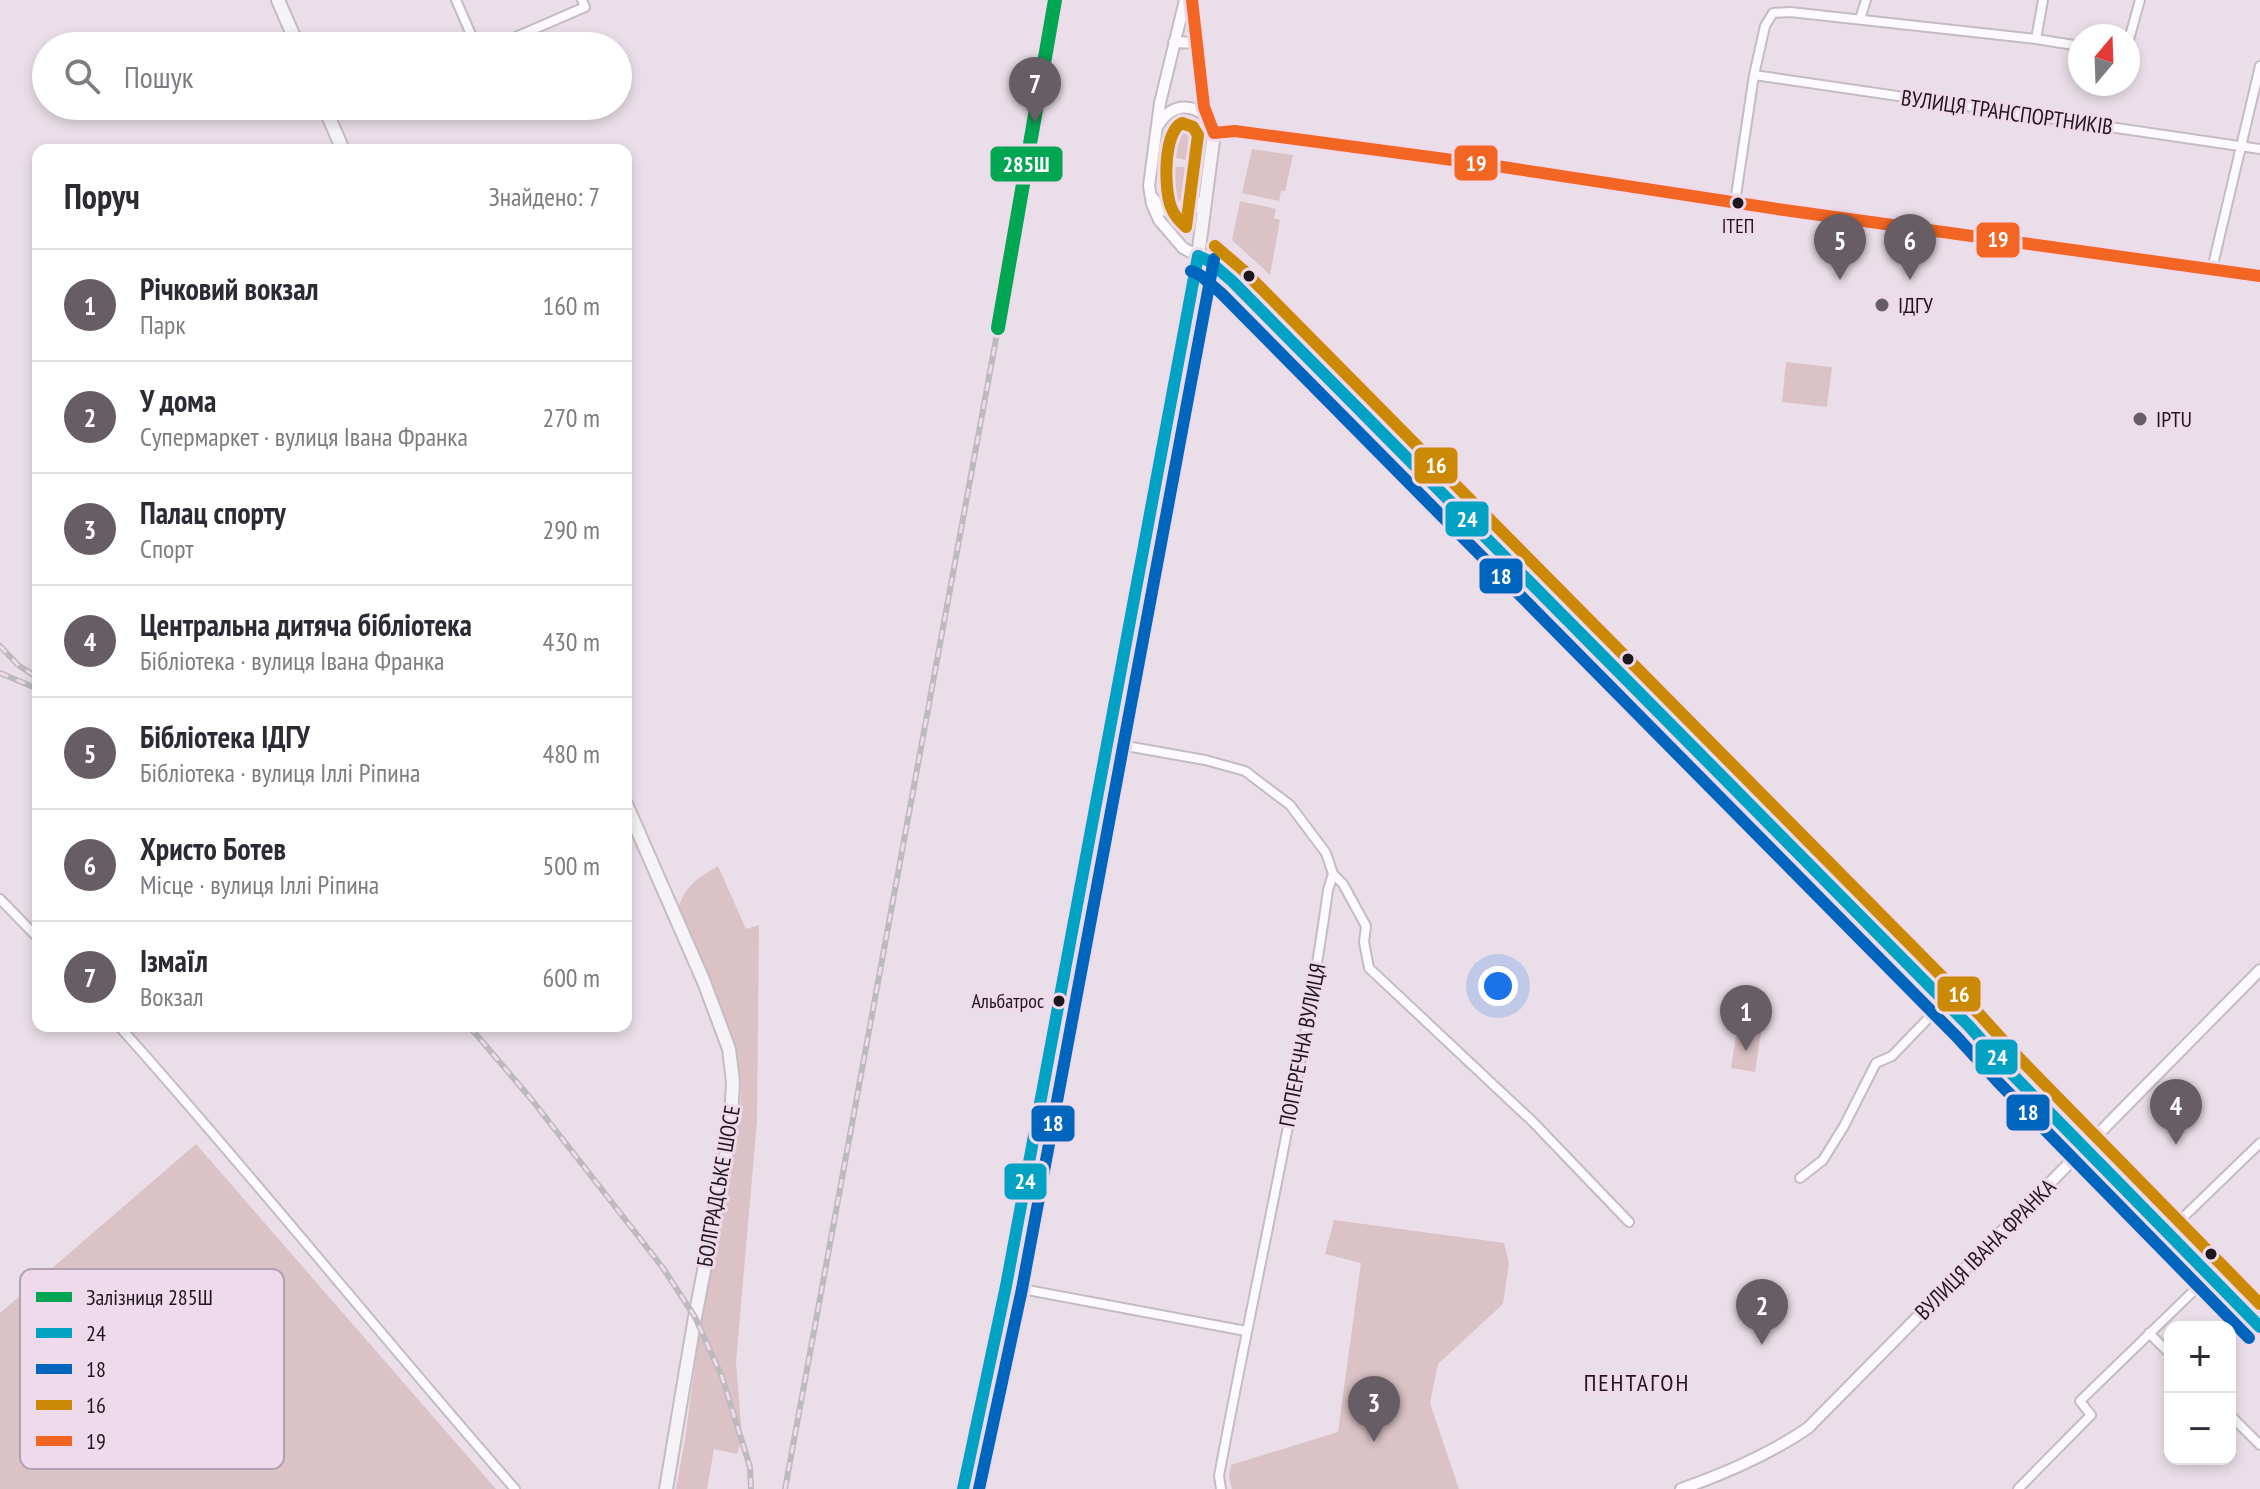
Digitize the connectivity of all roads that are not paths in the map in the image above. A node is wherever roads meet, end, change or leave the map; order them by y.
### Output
1 (278, 0) edge
2 (456, 0) edge
3 (1185, 0) edge
4 (1192, 0) edge
5 (1866, 0) edge
6 (2043, 0) edge
7 (2140, 0) edge
8 (584, 3) edge
9 (1860, 19) junction
10 (2133, 24) edge
11 (292, 32) edge
12 (470, 32) edge
13 (524, 32) edge
14 (2036, 39) junction
15 (1174, 42) junction
16 (1197, 43) junction
17 (2068, 44) edge
18 (2260, 66) edge
19 (1754, 75) junction
20 (1207, 117) junction
21 (332, 120) edge
22 (1157, 131) junction
23 (1214, 133) junction
24 (341, 144) edge
25 (2241, 147) junction
26 (2260, 149) edge
27 (1208, 188) junction
28 (1150, 193) junction
29 (1735, 202) junction
30 (1198, 256) junction
31 (2212, 269) junction
32 (2260, 276) edge
33 (1109, 743) junction
34 (632, 818) edge
35 (1333, 874) junction
36 (0, 899) edge
37 (32, 932) edge
38 (2260, 970) edge
39 (1944, 1002) junction
40 (124, 1032) edge
41 (2260, 1143) edge
42 (2084, 1149) junction
43 (1800, 1178) dead end
44 (1629, 1222) dead end
45 (2167, 1233) junction
46 (2209, 1276) junction
47 (1006, 1286) junction
48 (2260, 1327) edge
49 (1246, 1331) junction
50 (2149, 1333) junction
51 (2164, 1348) edge
52 (2236, 1421) edge
53 (2260, 1445) edge
54 (515, 1489) edge
55 (666, 1489) edge
56 (963, 1489) edge
57 (1221, 1489) edge
58 (1681, 1489) edge
59 (2018, 1489) edge

1 - 11 main road
2 - 12 street
3 - 15 street
4 - 16 main road
5 - 9 street
6 - 14 street
7 - 10 street
8 - 13 street
9 - 14 street
9 - 19 street
14 - 17 street
15 - 16 street
15 - 22 street
16 - 20 main road
18 - 25 street
19 - 25 street, ВУЛИЦЯ ТРАНСПОРТНИКІВ
19 - 29 street
20 - 22 street
20 - 23 main road
21 - 24 main road
22 - 28 street
23 - 27 main road
23 - 29 main road
25 - 26 street, ВУЛИЦЯ ТРАНСПОРТНИКІВ
25 - 31 street
27 - 28 street
27 - 30 main road
28 - 30 street
29 - 31 main road
30 - 33 main road
30 - 39 main road
31 - 32 main road
33 - 35 street
33 - 47 main road
34 - 55 main road, БОЛГРАДСЬКЕ ШОСЕ
35 - 44 street
35 - 49 street, ПОПЕРЕЧНА ВУЛИЦЯ
36 - 37 street
38 - 42 street, ВУЛИЦЯ ІВАНА ФРАНКА
39 - 42 main road
39 - 43 street
40 - 54 street
41 - 45 street
42 - 45 main road
42 - 58 street, ВУЛИЦЯ ІВАНА ФРАНКА
45 - 46 main road
46 - 48 main road
46 - 50 street
47 - 49 street
47 - 56 main road
49 - 57 street, ПОПЕРЕЧНА ВУЛИЦЯ
50 - 51 street
50 - 59 street
52 - 53 street

